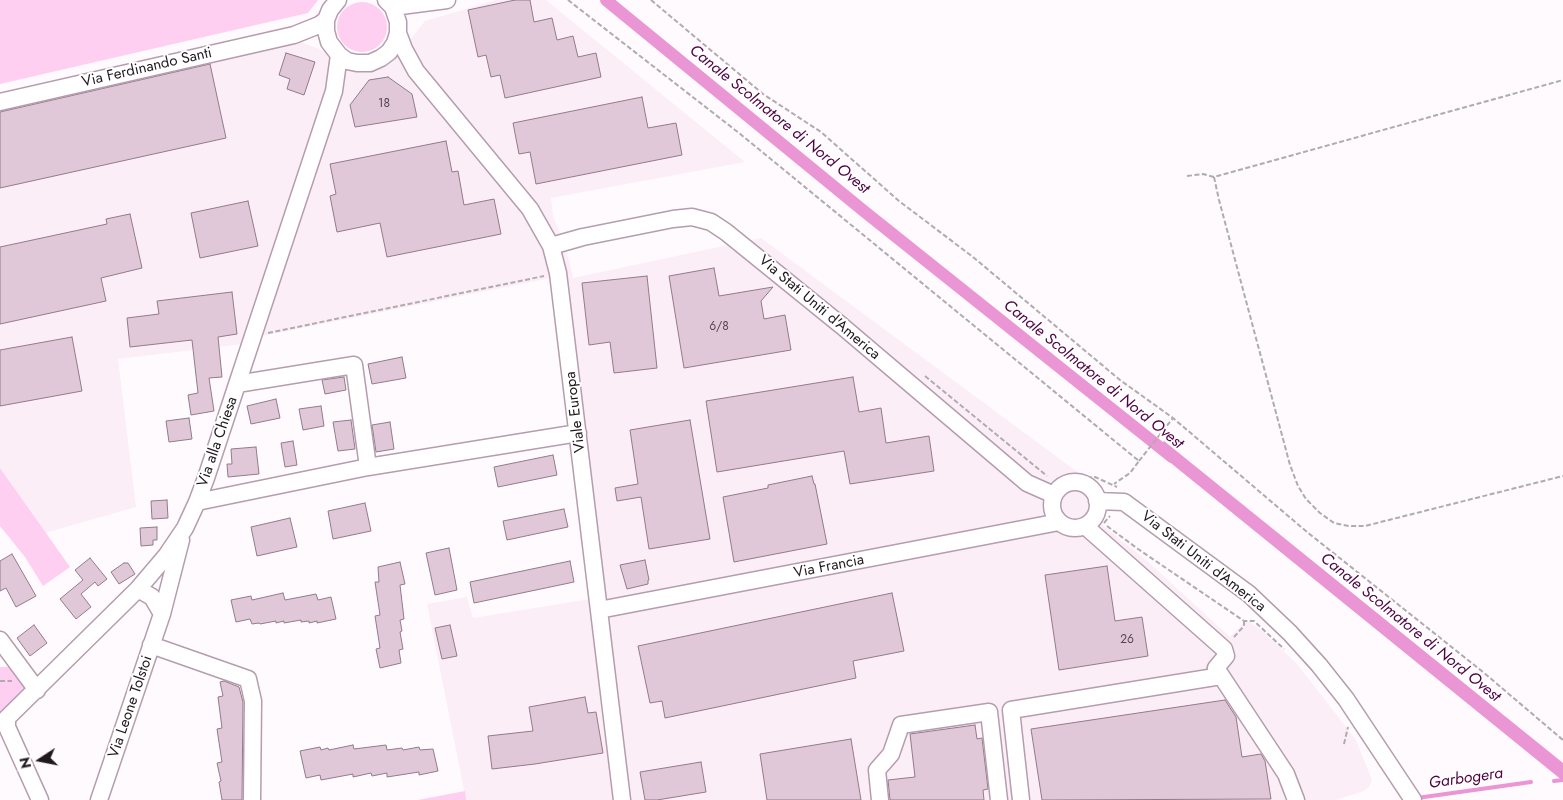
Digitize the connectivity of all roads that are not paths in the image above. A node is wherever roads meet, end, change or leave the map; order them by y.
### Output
1 (338, 0) edge
2 (445, 0) edge
3 (389, 4) edge
4 (326, 20) junction
5 (398, 31) junction
6 (294, 35) junction
7 (334, 49) junction
8 (381, 58) junction
9 (357, 63) junction
10 (416, 70) junction
11 (334, 91) junction
12 (0, 102) edge
13 (551, 246) junction
14 (237, 384) junction
15 (578, 433) junction
16 (368, 467) junction
17 (1054, 495) junction
18 (1097, 501) junction
19 (197, 502) junction
20 (1059, 522) junction
21 (1085, 526) junction
22 (185, 528) junction
23 (138, 589) junction
24 (599, 610) junction
25 (162, 614) junction
26 (0, 640) edge
27 (151, 645) junction
28 (1221, 676) junction
29 (37, 690) junction
30 (3, 728) edge
31 (1409, 794) edge
32 (40, 800) edge
33 (99, 800) edge
34 (252, 800) edge
35 (622, 800) edge
36 (880, 800) edge
37 (999, 800) edge
38 (1021, 800) edge
39 (1296, 800) edge

1 - 4 street
2 - 3 street
2 - 5 street
3 - 5 street, Viale Europa
4 - 6 street, Via Ferdinando Santi
4 - 7 street, Via alla Chiesa
5 - 8 street
5 - 10 street, Viale Europa
6 - 7 street, Via Ferdinando Santi
6 - 12 street, Via Ferdinando Santi
7 - 9 street, Via Ferdinando Santi
7 - 11 street, Via alla Chiesa
8 - 9 street
8 - 10 street, Viale Europa
9 - 11 street, Via alla Chiesa
10 - 13 street, Viale Europa
11 - 14 street, Via alla Chiesa
13 - 15 street, Viale Europa
13 - 17 street, Via Stati Uniti d'America
14 - 16 street
14 - 19 street, Via alla Chiesa
15 - 16 street
15 - 24 street, Viale Europa
16 - 19 street
17 - 18 street
17 - 20 street
18 - 21 street
18 - 31 street, Via Stati Uniti d'America
19 - 22 street, Via alla Chiesa
20 - 21 street
20 - 24 street, Via Francia
21 - 28 street
22 - 23 street, Via alla Chiesa
22 - 25 street, Via Leone Tolstoi
23 - 25 street
23 - 29 street, Via alla Chiesa
24 - 35 street, Viale Europa
25 - 27 street, Via Leone Tolstoi
26 - 29 street
27 - 33 street, Via Leone Tolstoi
27 - 34 street
28 - 38 street
28 - 39 street
29 - 30 street, Via alla Chiesa
30 - 32 street
36 - 37 street

